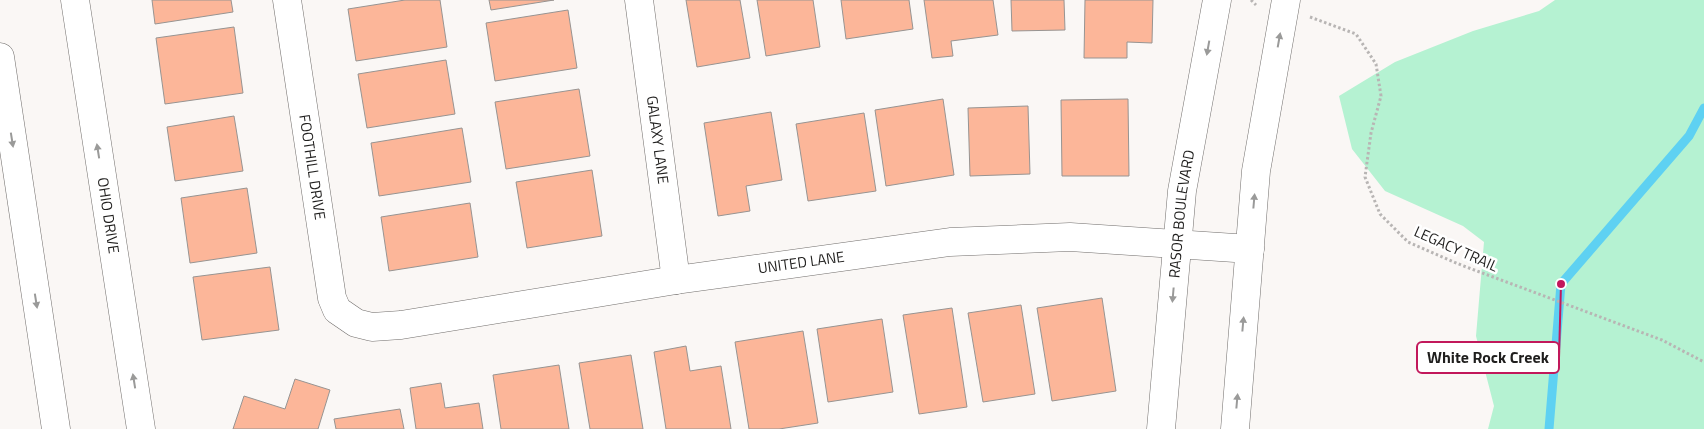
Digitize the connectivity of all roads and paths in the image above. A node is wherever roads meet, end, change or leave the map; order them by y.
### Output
1 (75, 0) edge
2 (287, 0) edge
3 (639, 0) edge
4 (1217, 0) edge
5 (1251, 0) edge
6 (1257, 7) dead end
7 (1295, 8) edge
8 (0, 57) edge
9 (1178, 243) junction
10 (1250, 249) junction
11 (676, 280) junction
12 (356, 322) joint
13 (1704, 362) edge
14 (56, 429) edge
15 (141, 429) edge
16 (1161, 429) edge
17 (1235, 429) edge

15 -> 1 main road, OHIO DRIVE
2 - 12 main road, FOOTHILL DRIVE
3 - 11 main road, GALAXY LANE
4 -> 9 main road, RASOR BOULEVARD
5 - 6 path
10 -> 7 main road
7 - 13 path, LEGACY TRAIL
8 -> 14 main road
9 - 10 main road, UNITED LANE
9 - 11 main road, UNITED LANE
9 -> 16 main road, RASOR BOULEVARD
17 -> 10 main road
11 - 12 main road, UNITED LANE

